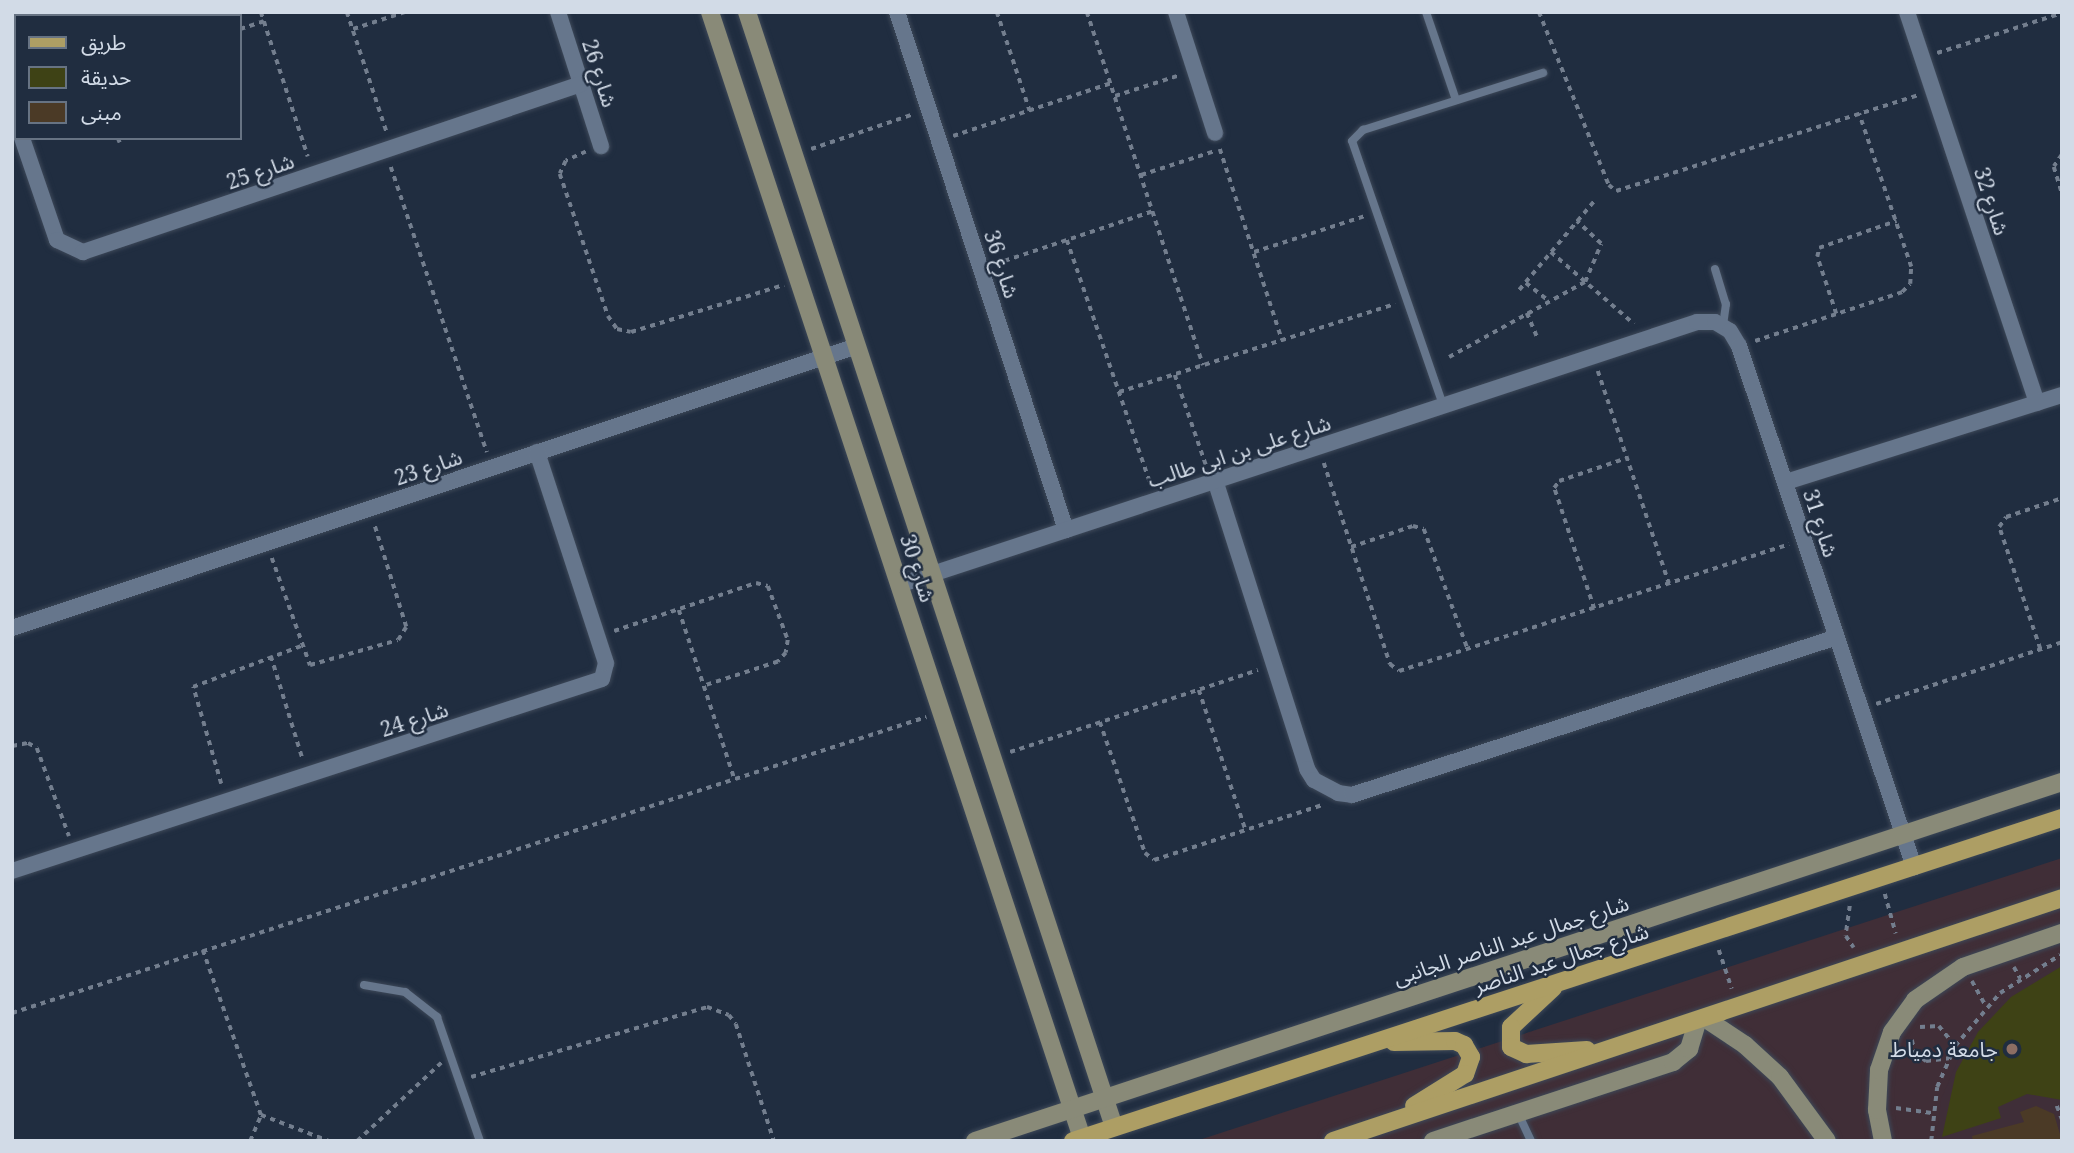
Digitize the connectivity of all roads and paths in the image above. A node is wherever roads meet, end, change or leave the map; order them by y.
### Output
1 (261, 12) edge
2 (347, 12) edge
3 (405, 12) edge
4 (558, 12) edge
5 (710, 12) edge
6 (747, 12) edge
7 (897, 12) edge
8 (1003, 12) edge
9 (1087, 12) edge
10 (1177, 12) edge
11 (1426, 12) edge
12 (1539, 12) edge
13 (1907, 12) edge
14 (997, 13) edge
15 (2062, 13) edge
16 (264, 21) junction
17 (242, 28) edge
18 (353, 29) junction
19 (1923, 58) junction
20 (1195, 70) junction
21 (1543, 73) dead end
22 (1111, 83) junction
23 (581, 84) junction
24 (1933, 90) junction
25 (1115, 96) junction
26 (1455, 100) junction
27 (929, 109) junction
28 (1030, 111) junction
29 (1859, 114) junction
30 (1214, 133) joint
31 (23, 140) edge
32 (939, 141) junction
33 (601, 146) joint
34 (388, 149) junction
35 (1220, 149) junction
36 (794, 155) junction
37 (2062, 155) edge
38 (314, 175) junction
39 (1141, 175) junction
40 (2062, 193) edge
41 (1597, 199) dead end
42 (1153, 211) junction
43 (1377, 212) junction
44 (1896, 221) junction
45 (1577, 222) junction
46 (1067, 240) junction
47 (1551, 252) junction
48 (1254, 253) junction
49 (981, 269) junction
50 (1716, 270) dead end
51 (799, 281) junction
52 (1526, 282) junction
53 (1585, 282) junction
54 (1519, 290) dead end
55 (1407, 300) junction
56 (1549, 302) junction
57 (1527, 313) junction
58 (1836, 314) junction
59 (1723, 326) junction
60 (1649, 338) junction
61 (1538, 339) dead end
62 (1282, 340) junction
63 (857, 346) junction
64 (1740, 346) junction
65 (1592, 356) junction
66 (824, 357) junction
67 (1449, 357) dead end
68 (1203, 365) junction
69 (1174, 375) junction
70 (1119, 392) junction
71 (2062, 395) edge
72 (2037, 403) junction
73 (1443, 405) junction
74 (1318, 447) junction
75 (537, 452) junction
76 (1627, 458) junction
77 (492, 467) junction
78 (1213, 481) junction
79 (1786, 482) junction
80 (2062, 498) edge
81 (1156, 500) junction
82 (369, 508) junction
83 (1066, 530) junction
84 (1804, 540) junction
85 (268, 542) junction
86 (1351, 547) junction
87 (932, 574) junction
88 (1669, 584) junction
89 (899, 585) junction
90 (1594, 609) junction
91 (679, 610) junction
92 (12, 628) edge
93 (598, 637) junction
94 (1837, 637) junction
95 (2062, 642) edge
96 (301, 646) junction
97 (2040, 649) junction
98 (1468, 650) junction
99 (271, 656) junction
100 (1274, 665) junction
101 (704, 686) junction
102 (1199, 690) junction
103 (1861, 709) junction
104 (942, 712) junction
105 (1100, 722) junction
106 (12, 746) edge
107 (992, 758) junction
108 (307, 776) junction
109 (734, 777) junction
110 (2062, 782) edge
111 (1352, 795) junction
112 (226, 802) junction
113 (2062, 818) edge
114 (1247, 831) junction
115 (1903, 834) junction
116 (74, 851) junction
117 (1914, 867) junction
118 (12, 871) edge
119 (1881, 879) junction
120 (1854, 887) junction
121 (2062, 898) edge
122 (1714, 933) junction
123 (2062, 933) edge
124 (203, 950) junction
125 (1902, 953) junction
126 (2062, 954) edge
127 (1872, 962) junction
128 (1980, 974) dead end
129 (1971, 979) junction
130 (1558, 983) junction
131 (364, 985) dead end
132 (1963, 985) dead end
133 (1986, 1006) junction
134 (1738, 1008) junction
135 (12, 1013) edge
136 (1927, 1018) dead end
137 (1702, 1020) junction
138 (1920, 1027) junction
139 (1912, 1040) junction
140 (1376, 1042) junction
141 (1955, 1046) junction
142 (1908, 1048) dead end
143 (1612, 1049) junction
144 (450, 1054) junction
145 (1949, 1058) junction
146 (459, 1080) junction
147 (1895, 1097) dead end
148 (1105, 1098) junction
149 (2057, 1106) dead end
150 (1895, 1108) junction
151 (1073, 1110) junction
152 (1518, 1113) junction
153 (1932, 1113) junction
154 (261, 1115) junction
155 (1895, 1116) dead end
156 (2062, 1119) edge
157 (1391, 1122) junction
158 (1114, 1127) junction
159 (1078, 1139) edge
160 (250, 1141) edge
161 (329, 1141) edge
162 (356, 1141) edge
163 (480, 1141) edge
164 (774, 1141) edge
165 (975, 1141) edge
166 (1333, 1141) edge
167 (1433, 1141) edge
168 (1531, 1141) edge
169 (1827, 1141) edge
170 (1884, 1141) edge
171 (1931, 1141) edge

1 - 16 path
2 - 18 path
3 - 18 path
4 - 23 street, شارع 26
5 - 51 street, شارع 30
6 - 36 street, شارع 30
7 - 27 street, شارع 36
8 - 14 path
9 - 22 path
10 - 20 street
11 - 26 lane
12 - 29 path
13 - 19 street, شارع 32
14 - 28 path
15 - 19 path
16 - 17 path
16 - 38 path
18 - 34 path
19 - 24 street, شارع 32
20 - 25 path
20 - 30 street
21 - 26 lane
22 - 25 path
22 - 28 path
23 - 33 street, شارع 26
23 - 34 street, شارع 25
24 - 29 path
24 - 72 street, شارع 32
25 - 39 path
26 - 43 lane
27 - 32 street, شارع 36
27 - 36 path
28 - 32 path
29 - 44 path
30 - 35 path
31 - 38 street, شارع 25
32 - 49 street, شارع 36
33 - 51 path
34 - 38 street, شارع 25
34 - 77 path
35 - 39 path
35 - 48 path
36 - 63 street, شارع 30
37 - 40 path
39 - 42 path
41 - 45 path
42 - 46 path
42 - 68 path
43 - 48 path
43 - 55 lane
44 - 58 path
44 - 58 path
45 - 47 path
45 - 53 path
46 - 49 path
46 - 70 path
47 - 52 path
47 - 53 path
48 - 62 path
49 - 83 street, شارع 36
50 - 59 lane
51 - 66 street, شارع 30
52 - 54 path
52 - 56 path
53 - 56 path
53 - 60 path
55 - 62 path
55 - 73 lane
56 - 57 path
57 - 61 path
57 - 67 path
58 - 64 path
59 - 60 street
59 - 64 street, شارع 31
60 - 65 street
62 - 68 path
63 - 66 street, شارع 23
63 - 87 street, شارع 30
64 - 79 street, شارع 31
65 - 73 street, شارع على بن ابى طالب
65 - 76 path
66 - 75 street, شارع 23
66 - 89 street, شارع 30
68 - 69 path
69 - 70 path
69 - 78 path
70 - 81 path
71 - 72 street
72 - 79 street
73 - 74 street, شارع على بن ابى طالب
74 - 78 street, شارع على بن ابى طالب
74 - 86 path
75 - 77 street, شارع 23
75 - 93 street, شارع 24
76 - 88 path
76 - 90 path
77 - 82 street, شارع 23
78 - 81 street, شارع على بن ابى طالب
78 - 100 street
79 - 84 street, شارع 31
80 - 97 path
81 - 83 street, شارع على بن ابى طالب
82 - 85 street, شارع 23
82 - 96 path
83 - 87 street, شارع على بن ابى طالب
84 - 88 path
84 - 94 street, شارع 31
85 - 92 street, شارع 23
85 - 96 path
86 - 98 path
86 - 98 path
87 - 89 street, شارع على بن ابى طالب
87 - 107 street, شارع 30
88 - 90 path
89 - 104 street, شارع 30
90 - 98 path
91 - 93 path
91 - 101 path
91 - 101 path
93 - 108 street, شارع 24
94 - 103 street, شارع 31
94 - 111 street
95 - 97 path
96 - 99 path
97 - 103 path
99 - 108 path
99 - 112 path
100 - 102 path
100 - 111 street
101 - 109 path
102 - 105 path
102 - 114 path
103 - 115 street, شارع 31
104 - 109 path
104 - 151 street, شارع 30
105 - 107 path
105 - 114 path
106 - 116 path
107 - 148 street, شارع 30
108 - 112 street, شارع 24
109 - 124 path
110 - 115 street, شارع جمال عبد الناصر الجانبى
111 - 114 path
112 - 116 street, شارع 24
113 - 117 main road, شارع جمال عبد الناصر
115 - 117 street, شارع 31
115 - 148 street, شارع جمال عبد الناصر الجانبى
116 - 118 street, شارع 24
117 - 119 main road, شارع جمال عبد الناصر
119 - 120 main road, شارع جمال عبد الناصر
119 - 125 path
120 - 122 main road, شارع جمال عبد الناصر
120 - 127 path
121 - 125 main road
122 - 130 main road, شارع جمال عبد الناصر
122 - 134 path
123 - 170 street
124 - 135 path
124 - 154 path
125 - 127 main road
126 - 133 path
127 - 134 main road
128 - 129 path
129 - 132 path
129 - 133 path
130 - 140 main road, شارع جمال عبد الناصر
130 - 143 main road
131 - 144 lane
133 - 141 path
134 - 137 main road
136 - 138 path
137 - 143 main road
137 - 152 street
137 - 169 street
138 - 139 path
138 - 141 path
139 - 142 path
139 - 145 path
140 - 157 main road
140 - 158 main road, شارع جمال عبد الناصر
141 - 145 path
143 - 157 main road
144 - 146 lane
144 - 162 path
145 - 153 path
146 - 163 lane
146 - 164 path
147 - 150 path
148 - 151 street, شارع جمال عبد الناصر الجانبى
148 - 158 street, شارع 30
149 - 156 path
150 - 153 path
150 - 155 path
151 - 159 street, شارع 30
151 - 165 street, شارع جمال عبد الناصر الجانبى
152 - 167 street
152 - 168 lane
153 - 171 path
154 - 160 path
154 - 161 path
157 - 166 main road
158 - 159 main road, شارع جمال عبد الناصر

